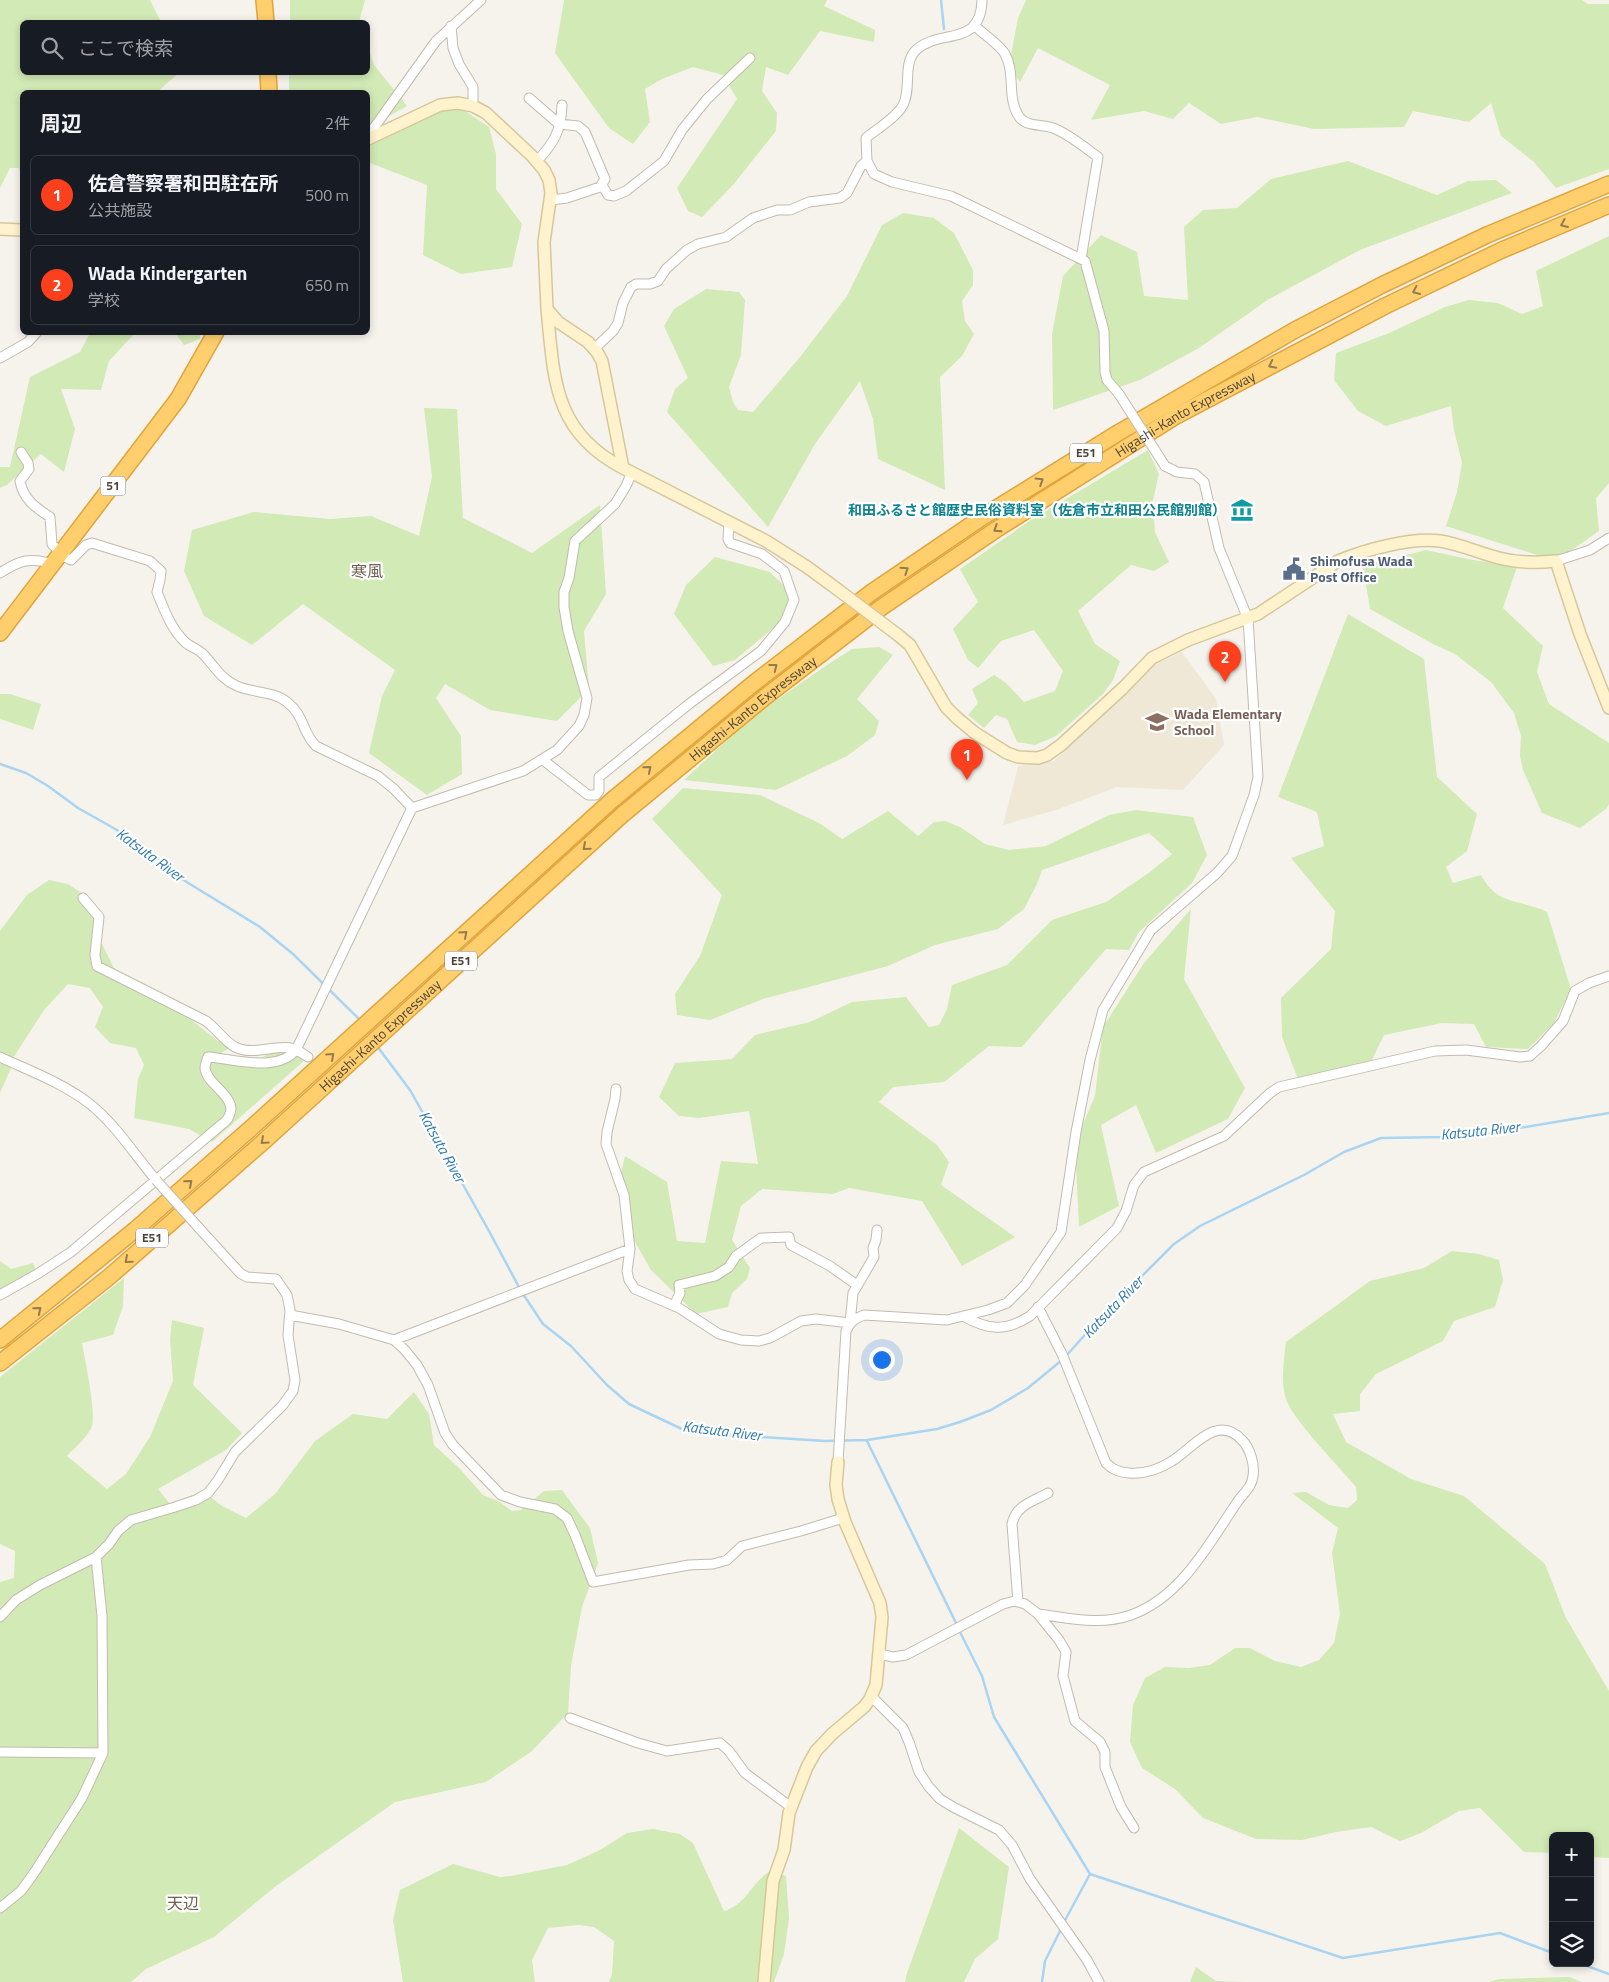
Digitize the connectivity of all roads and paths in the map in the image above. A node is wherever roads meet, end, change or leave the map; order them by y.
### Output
1 (264, 0) edge
2 (481, 0) edge
3 (982, 0) edge
4 (266, 20) edge
5 (974, 25) junction
6 (451, 26) junction
7 (750, 58) dead end
8 (268, 75) edge
9 (269, 90) edge
10 (529, 98) dead end
11 (562, 105) dead end
12 (473, 106) junction
13 (559, 124) junction
14 (370, 134) edge
15 (370, 136) edge
16 (537, 161) junction
17 (867, 161) junction
18 (1609, 184) edge
19 (602, 185) junction
20 (551, 200) junction
21 (1609, 205) edge
22 (0, 229) edge
23 (20, 230) edge
24 (1081, 259) junction
25 (547, 309) junction
26 (34, 335) edge
27 (214, 335) edge
28 (594, 349) junction
29 (1, 355) edge
30 (21, 452) dead end
31 (628, 470) junction
32 (729, 522) junction
33 (1609, 538) edge
34 (58, 558) junction
35 (1556, 562) junction
36 (0, 574) edge
37 (1248, 619) junction
38 (0, 633) edge
39 (1609, 708) edge
40 (542, 760) junction
41 (412, 808) junction
42 (84, 898) dead end
43 (1609, 976) edge
44 (296, 1050) junction
45 (0, 1057) edge
46 (308, 1057) dead end
47 (616, 1089) dead end
48 (156, 1180) junction
49 (877, 1230) dead end
50 (630, 1249) junction
51 (857, 1285) junction
52 (0, 1295) edge
53 (674, 1306) junction
54 (1038, 1307) junction
55 (290, 1316) junction
56 (964, 1316) junction
57 (850, 1323) junction
58 (0, 1340) edge
59 (394, 1340) junction
60 (0, 1363) edge
61 (838, 1462) joint
62 (1048, 1493) dead end
63 (843, 1518) junction
64 (96, 1557) junction
65 (1018, 1602) junction
66 (1038, 1614) junction
67 (0, 1617) edge
68 (879, 1654) junction
69 (871, 1696) junction
70 (570, 1718) dead end
71 (0, 1752) edge
72 (103, 1753) junction
73 (792, 1807) junction
74 (1134, 1828) dead end
75 (0, 1908) edge
76 (764, 1982) edge
77 (1099, 1982) edge

1 - 4 highway
2 - 6 street
3 - 5 street
5 - 17 street
5 - 24 street
6 - 12 street
6 - 14 street
7 - 19 street
8 - 9 highway
10 - 13 street
11 - 13 street
12 - 15 street
12 - 16 street
13 - 16 street
13 - 19 street
16 - 20 street
17 - 24 street
17 - 28 street
58 -> 18 highway, Higashi-Kanto Expressway / E51
19 - 20 street
20 - 25 street
21 -> 60 highway, Higashi-Kanto Expressway / E51
22 - 23 street
24 - 37 street, bridge
25 - 28 street
25 - 31 street
26 - 29 street
27 - 34 highway, 51
28 - 31 street
30 - 34 street
31 - 32 street
31 - 40 street
32 - 37 street, bridge
32 - 40 street
33 - 35 street
34 - 36 street
34 - 38 highway, 51
34 - 41 street
35 - 37 street
35 - 39 street
37 - 56 street
40 - 41 street
41 - 44 street
42 - 44 street
43 - 54 street
44 - 46 street
44 - 48 street
45 - 48 street
47 - 50 street
48 - 52 street
48 - 55 street, bridge
49 - 51 street
50 - 53 street
50 - 59 street
51 - 53 street
51 - 57 street
53 - 57 street
54 - 56 street
54 - 66 street
55 - 59 street
55 - 64 street
56 - 57 street
57 - 61 street
59 - 63 street
61 - 63 street
62 - 65 street
63 - 68 street
64 - 67 street
64 - 72 street
65 - 66 street
65 - 68 street
66 - 74 street
68 - 69 street
69 - 73 street
69 - 77 street
70 - 73 street
71 - 72 street
72 - 75 street
73 - 76 street

